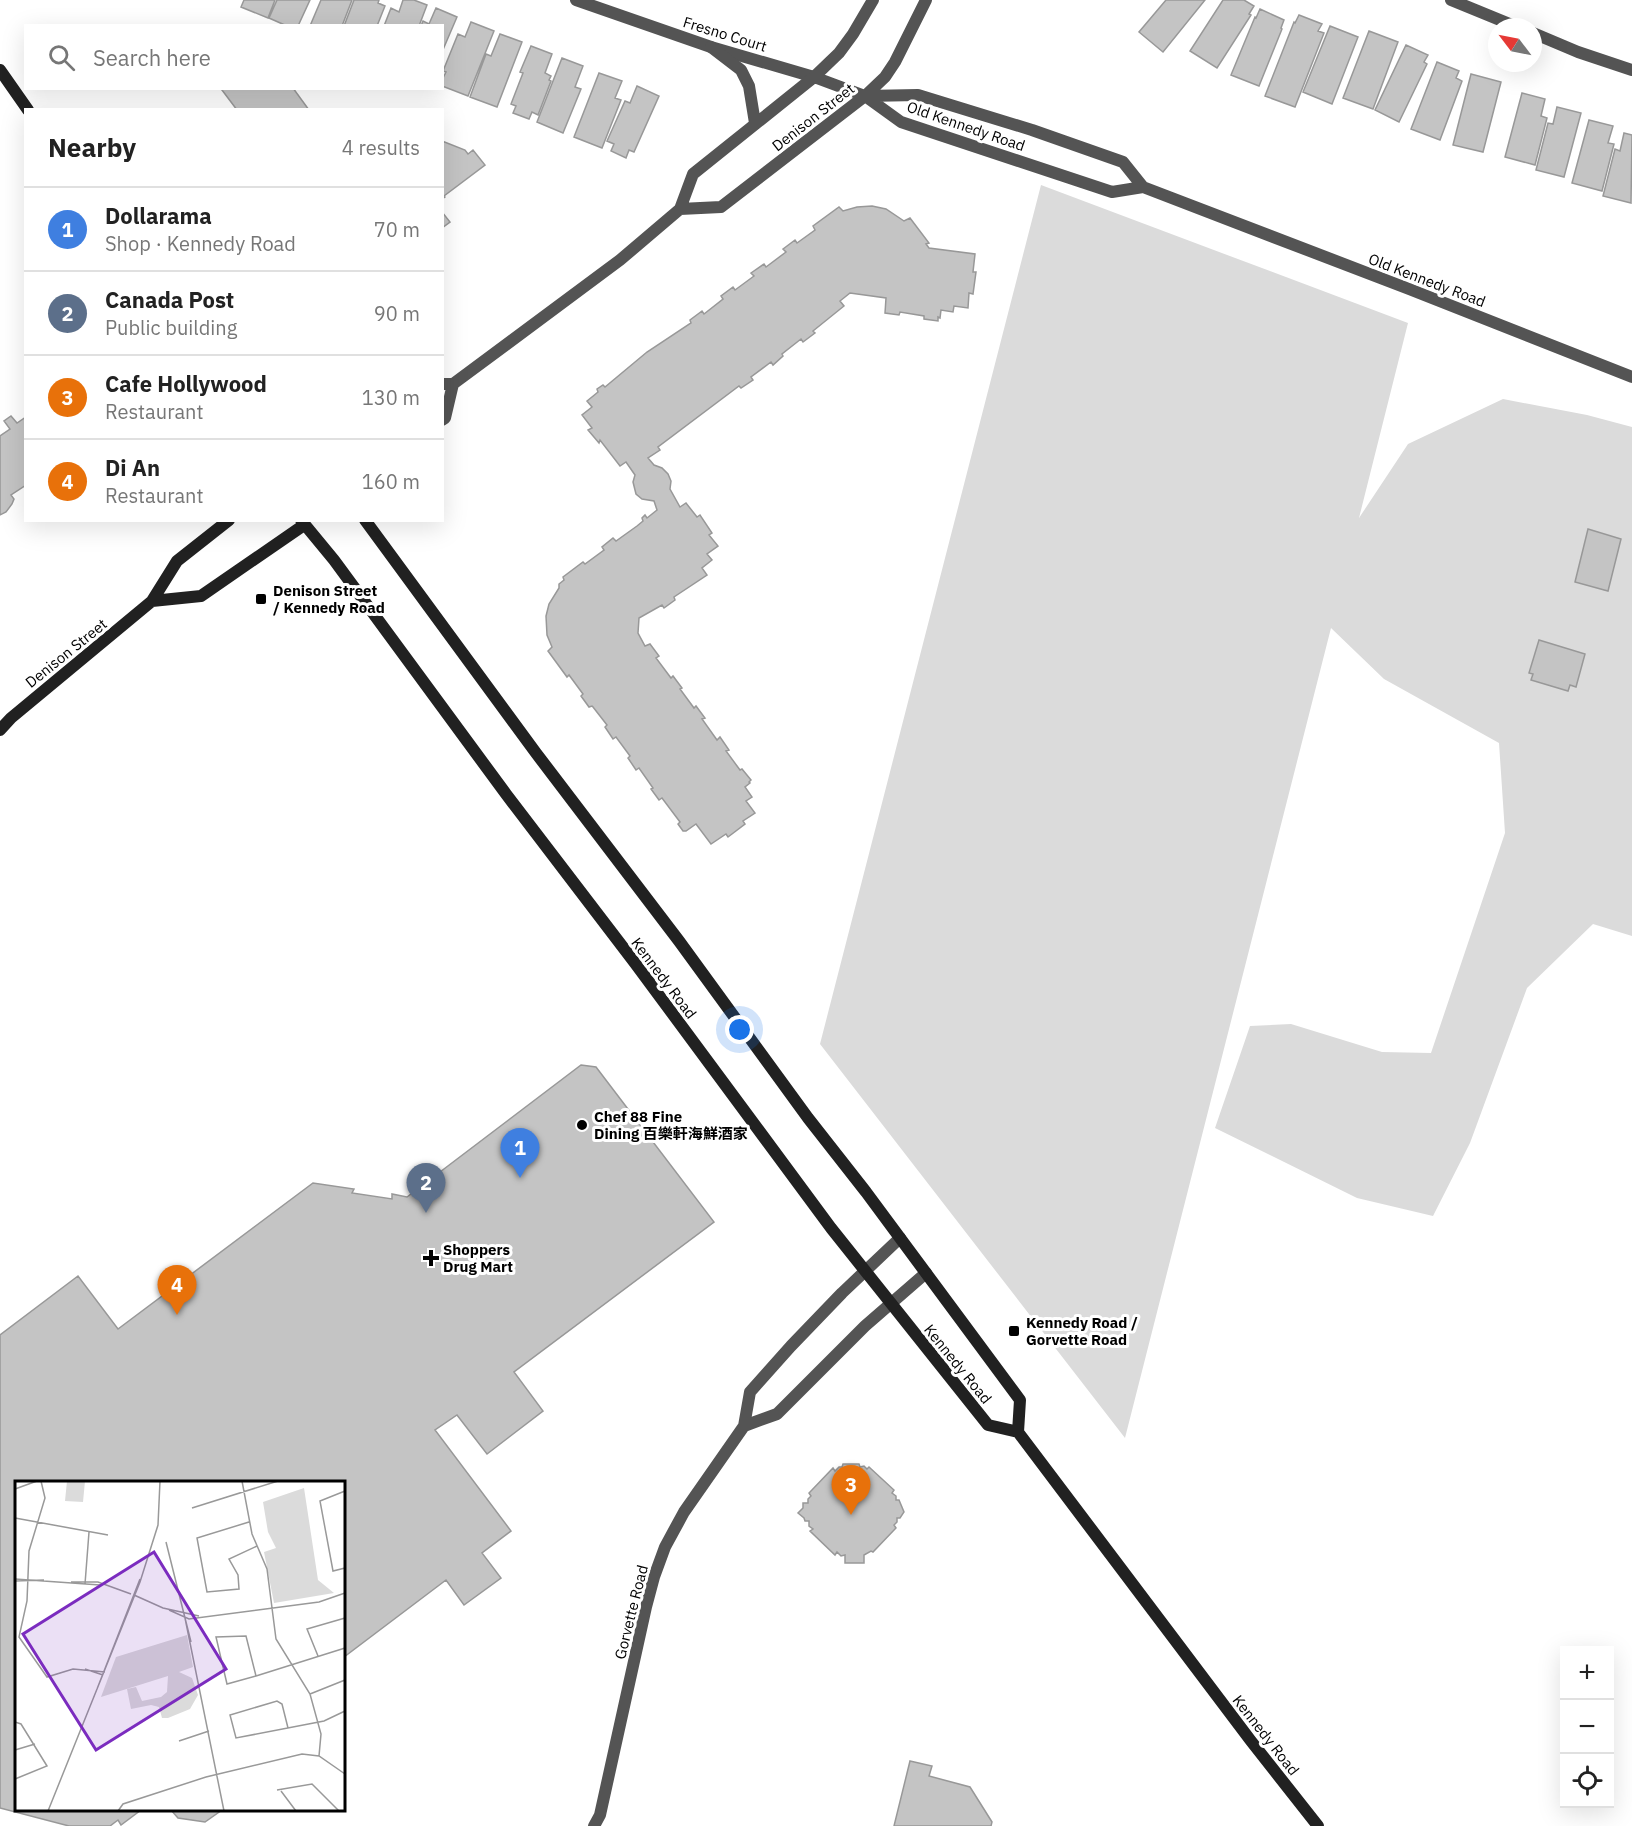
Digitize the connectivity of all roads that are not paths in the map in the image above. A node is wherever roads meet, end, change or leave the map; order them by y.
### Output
1 (576, 0) edge
2 (873, 0) edge
3 (926, 0) edge
4 (1451, 0) edge
5 (1495, 18) edge
6 (1542, 37) edge
7 (711, 47) junction
8 (0, 70) edge
9 (1632, 70) edge
10 (814, 77) junction
11 (865, 96) junction
12 (27, 108) edge
13 (755, 123) junction
14 (1143, 187) junction
15 (680, 209) junction
16 (1632, 377) edge
17 (448, 384) edge
18 (444, 419) edge
19 (226, 522) edge
20 (306, 522) edge
21 (366, 522) edge
22 (152, 601) junction
23 (0, 730) edge
24 (900, 1238) junction
25 (865, 1271) junction
26 (926, 1273) junction
27 (891, 1303) junction
28 (744, 1426) junction
29 (1018, 1432) junction
30 (594, 1826) edge
31 (1318, 1826) edge

1 - 7 street, Fresno Court
2 - 10 street, Denison Street
3 - 11 street, Denison Street
4 - 5 street
6 - 9 street
7 - 10 street, Fresno Court
7 - 13 street
8 - 12 main road
10 - 11 street, Fresno Court
10 - 13 street, Denison Street
11 - 14 street, Old Kennedy Road
11 - 14 street, Old Kennedy Road
11 - 15 street, Denison Street
13 - 15 street, Denison Street
14 - 16 street, Old Kennedy Road
15 - 17 street, Denison Street
17 - 18 street, Denison Street
19 - 22 main road, Denison Street
20 - 22 main road
20 - 25 main road, Kennedy Road
21 - 24 main road, Kennedy Road
22 - 23 main road, Denison Street
24 - 25 street, Gorvette Road
24 - 26 main road, Kennedy Road
25 - 27 main road, Kennedy Road
25 - 28 street, Gorvette Road
26 - 27 street
26 - 29 main road, Kennedy Road
27 - 28 street
27 - 29 main road, Kennedy Road
28 - 30 street, Gorvette Road
29 - 31 main road, Kennedy Road

